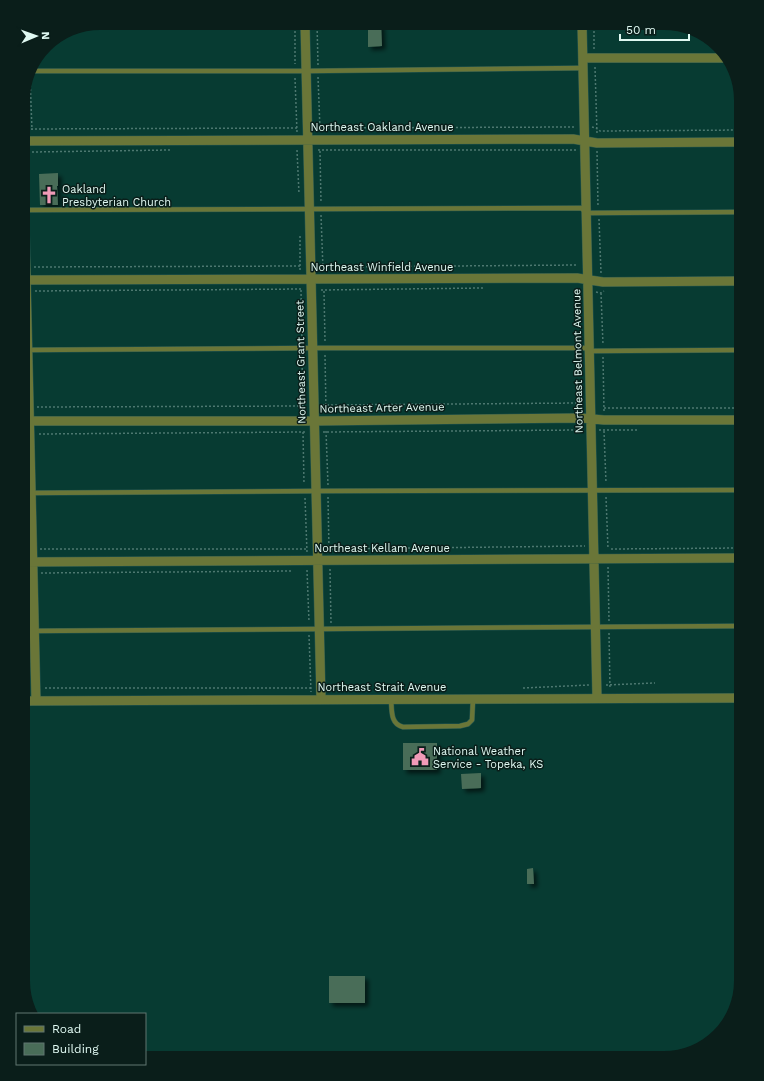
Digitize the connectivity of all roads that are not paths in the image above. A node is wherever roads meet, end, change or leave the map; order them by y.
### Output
1 (306, 30) edge
2 (582, 30) edge
3 (583, 58) junction
4 (719, 58) edge
5 (583, 68) junction
6 (36, 71) edge
7 (307, 71) junction
8 (308, 140) junction
9 (30, 141) edge
10 (585, 141) junction
11 (734, 142) edge
12 (310, 209) junction
13 (30, 210) edge
14 (734, 212) edge
15 (586, 213) junction
16 (312, 279) junction
17 (30, 280) edge
18 (588, 280) junction
19 (734, 281) edge
20 (313, 348) junction
21 (30, 350) edge
22 (734, 350) edge
23 (590, 351) junction
24 (591, 419) junction
25 (734, 420) edge
26 (30, 421) edge
27 (315, 421) junction
28 (593, 490) junction
29 (734, 490) edge
30 (317, 491) junction
31 (30, 493) edge
32 (734, 558) edge
33 (594, 559) junction
34 (318, 560) junction
35 (30, 562) edge
36 (30, 568) edge
37 (734, 626) edge
38 (596, 627) junction
39 (320, 629) junction
40 (33, 631) junction
41 (598, 698) junction
42 (734, 698) edge
43 (321, 699) junction
44 (391, 699) junction
45 (473, 699) junction
46 (30, 701) edge
47 (36, 701) junction

1 - 7 street, Northeast Grant Street
2 - 3 street, Northeast Belmont Avenue
3 - 4 street
3 - 5 street, Northeast Belmont Avenue
5 - 7 lane
5 - 10 street, Northeast Belmont Avenue
6 - 7 lane
7 - 8 street, Northeast Grant Street
8 - 9 street, Northeast Oakland Avenue
8 - 10 street, Northeast Oakland Avenue
8 - 12 street, Northeast Grant Street
10 - 11 street, Northeast Oakland Avenue
10 - 15 street, Northeast Belmont Avenue
12 - 13 lane
12 - 15 lane
12 - 16 street, Northeast Grant Street
14 - 15 lane
15 - 18 street, Northeast Belmont Avenue
16 - 17 street, Northeast Winfield Avenue
16 - 18 street, Northeast Winfield Avenue
16 - 20 street, Northeast Grant Street
18 - 19 street, Northeast Winfield Avenue
18 - 23 street, Northeast Belmont Avenue
20 - 21 lane
20 - 23 lane
20 - 27 street, Northeast Grant Street
22 - 23 lane
23 - 24 street, Northeast Belmont Avenue
24 - 25 street, Northeast Arter Avenue
24 - 27 street, Northeast Arter Avenue
24 - 28 street, Northeast Belmont Avenue
26 - 27 street, Northeast Arter Avenue
27 - 30 street, Northeast Grant Street
28 - 29 lane
28 - 30 lane
28 - 33 street, Northeast Belmont Avenue
30 - 31 lane
30 - 34 street, Northeast Grant Street
32 - 33 street, Northeast Kellam Avenue
33 - 34 street, Northeast Kellam Avenue
33 - 38 street, Northeast Belmont Avenue
34 - 35 street, Northeast Kellam Avenue
34 - 39 street, Northeast Grant Street
36 - 40 street
37 - 38 lane
38 - 39 lane
38 - 41 street, Northeast Belmont Avenue
39 - 40 lane
39 - 43 street, Northeast Grant Street
40 - 47 street
41 - 42 street, Northeast Strait Avenue
41 - 45 street, Northeast Strait Avenue
43 - 44 street, Northeast Strait Avenue
43 - 47 street, Northeast Strait Avenue
44 - 45 street, Northeast Strait Avenue
44 - 45 lane
46 - 47 street, Northeast Strait Avenue

